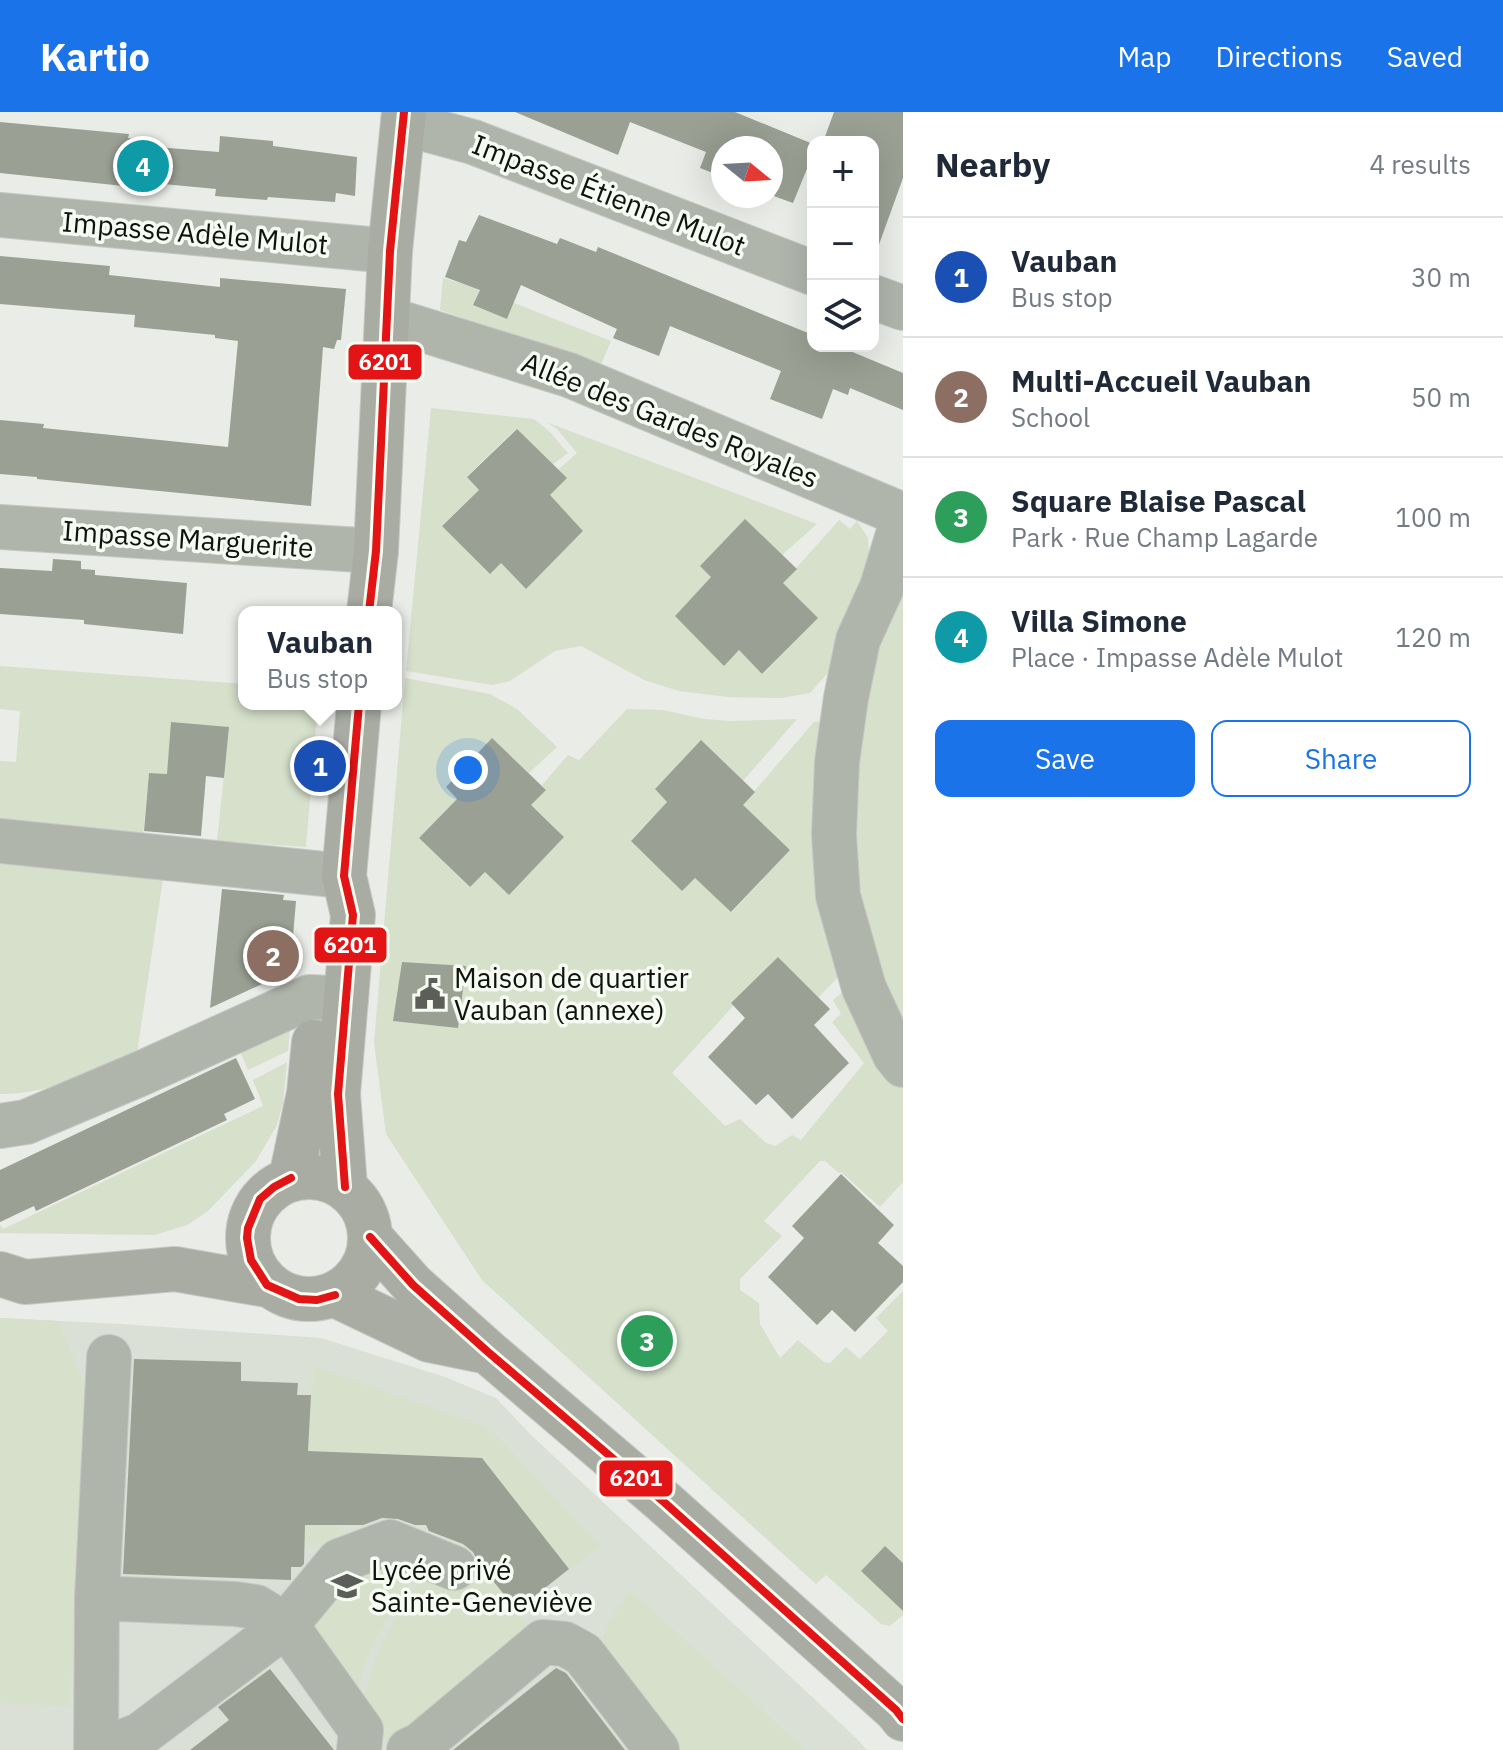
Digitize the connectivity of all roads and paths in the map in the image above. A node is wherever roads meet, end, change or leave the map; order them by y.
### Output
1 (404, 118) edge
2 (0, 215) edge
3 (390, 251) junction
4 (807, 271) edge
5 (879, 299) edge
6 (903, 308) edge
7 (388, 319) junction
8 (903, 517) edge
9 (0, 527) edge
10 (376, 551) junction
11 (370, 606) edge
12 (358, 710) edge
13 (0, 841) edge
14 (344, 876) junction
15 (332, 998) junction
16 (903, 1065) edge
17 (0, 1126) edge
18 (291, 1178) junction
19 (345, 1187) junction
20 (248, 1228) junction
21 (370, 1237) junction
22 (175, 1269) junction
23 (0, 1274) edge
24 (267, 1285) junction
25 (335, 1295) junction
26 (488, 1352) junction
27 (109, 1357) dead end
28 (454, 1568) dead end
29 (97, 1598) junction
30 (286, 1625) junction
31 (903, 1719) edge
32 (99, 1750) edge
33 (359, 1750) edge
34 (409, 1750) edge
35 (657, 1750) edge

1 - 3 main road
1 - 4 street, Impasse Étienne Mulot
2 - 3 street, Impasse Adèle Mulot
3 - 7 main road
5 - 6 street
7 - 8 street, Allée des Gardes Royales
7 - 10 main road
8 - 16 street, Allée des Gardes Royales
9 - 10 street, Impasse Marguerite
10 - 11 main road
12 - 14 main road
13 - 14 street
14 - 15 main road
15 - 17 street
15 - 18 main road
15 - 19 main road
18 - 19 main road
18 - 20 main road
19 - 21 main road
20 - 22 main road
20 - 24 main road
21 - 25 main road
21 - 26 main road
22 - 23 main road
22 - 24 main road
24 - 25 main road
25 - 26 main road
26 - 31 main road
27 - 29 street
28 - 30 street
29 - 30 street
29 - 32 street
30 - 32 street
30 - 33 street
34 - 35 street

